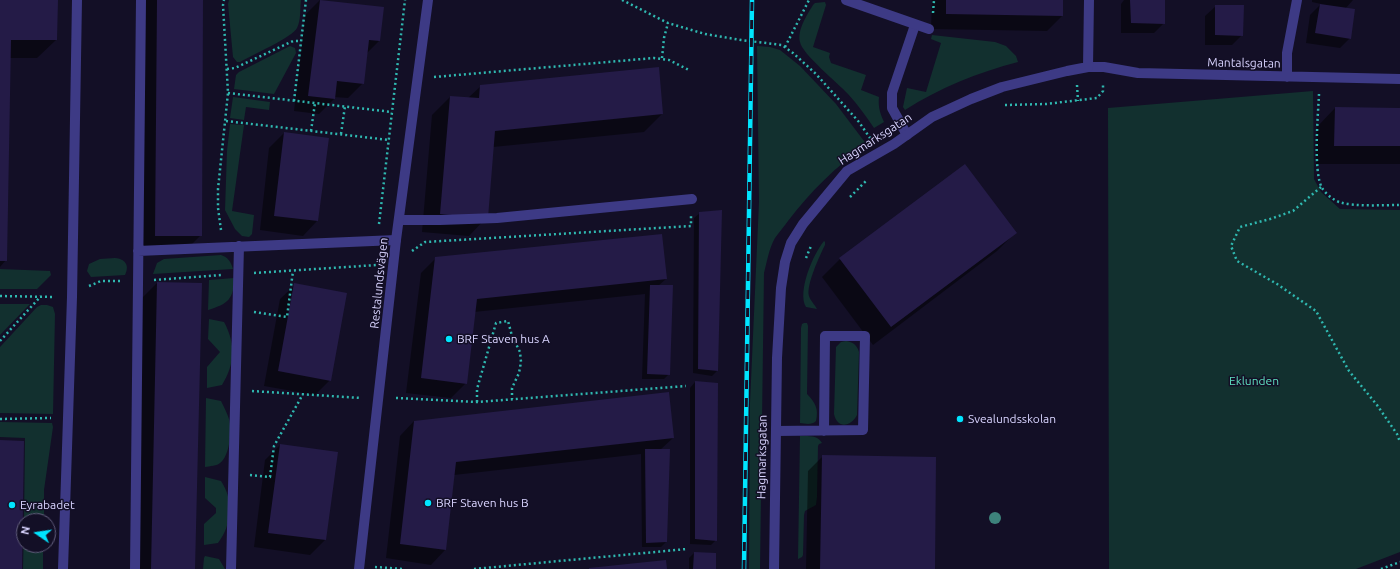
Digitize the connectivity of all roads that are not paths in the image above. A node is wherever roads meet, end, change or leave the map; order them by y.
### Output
1 (77, 0) edge
2 (141, 0) edge
3 (428, 0) edge
4 (846, 0) edge
5 (1089, 0) edge
6 (1297, 0) edge
7 (915, 25) junction
8 (929, 29) dead end
9 (1088, 67) junction
10 (1287, 77) junction
11 (1400, 79) edge
12 (907, 135) junction
13 (692, 199) dead end
14 (399, 220) junction
15 (396, 240) junction
16 (239, 246) junction
17 (138, 251) junction
18 (776, 431) junction
19 (824, 431) junction
20 (359, 568) edge
21 (62, 569) edge
22 (134, 569) edge
23 (231, 569) edge
24 (774, 569) edge

1 - 21 street
2 - 17 street
3 - 14 street, Restalundsvägen
4 - 7 street
5 - 9 street
6 - 10 street
7 - 8 street
7 - 12 street
9 - 10 street, Mantalsgatan
9 - 12 street, Hagmarksgatan
10 - 11 street, Mantalsgatan
12 - 18 street, Hagmarksgatan
13 - 14 street
14 - 15 street, Restalundsvägen
15 - 16 street
15 - 20 street, Restalundsvägen
16 - 17 street
16 - 23 street
17 - 22 street
18 - 19 street
18 - 24 street, Hagmarksgatan
19 - 19 street

